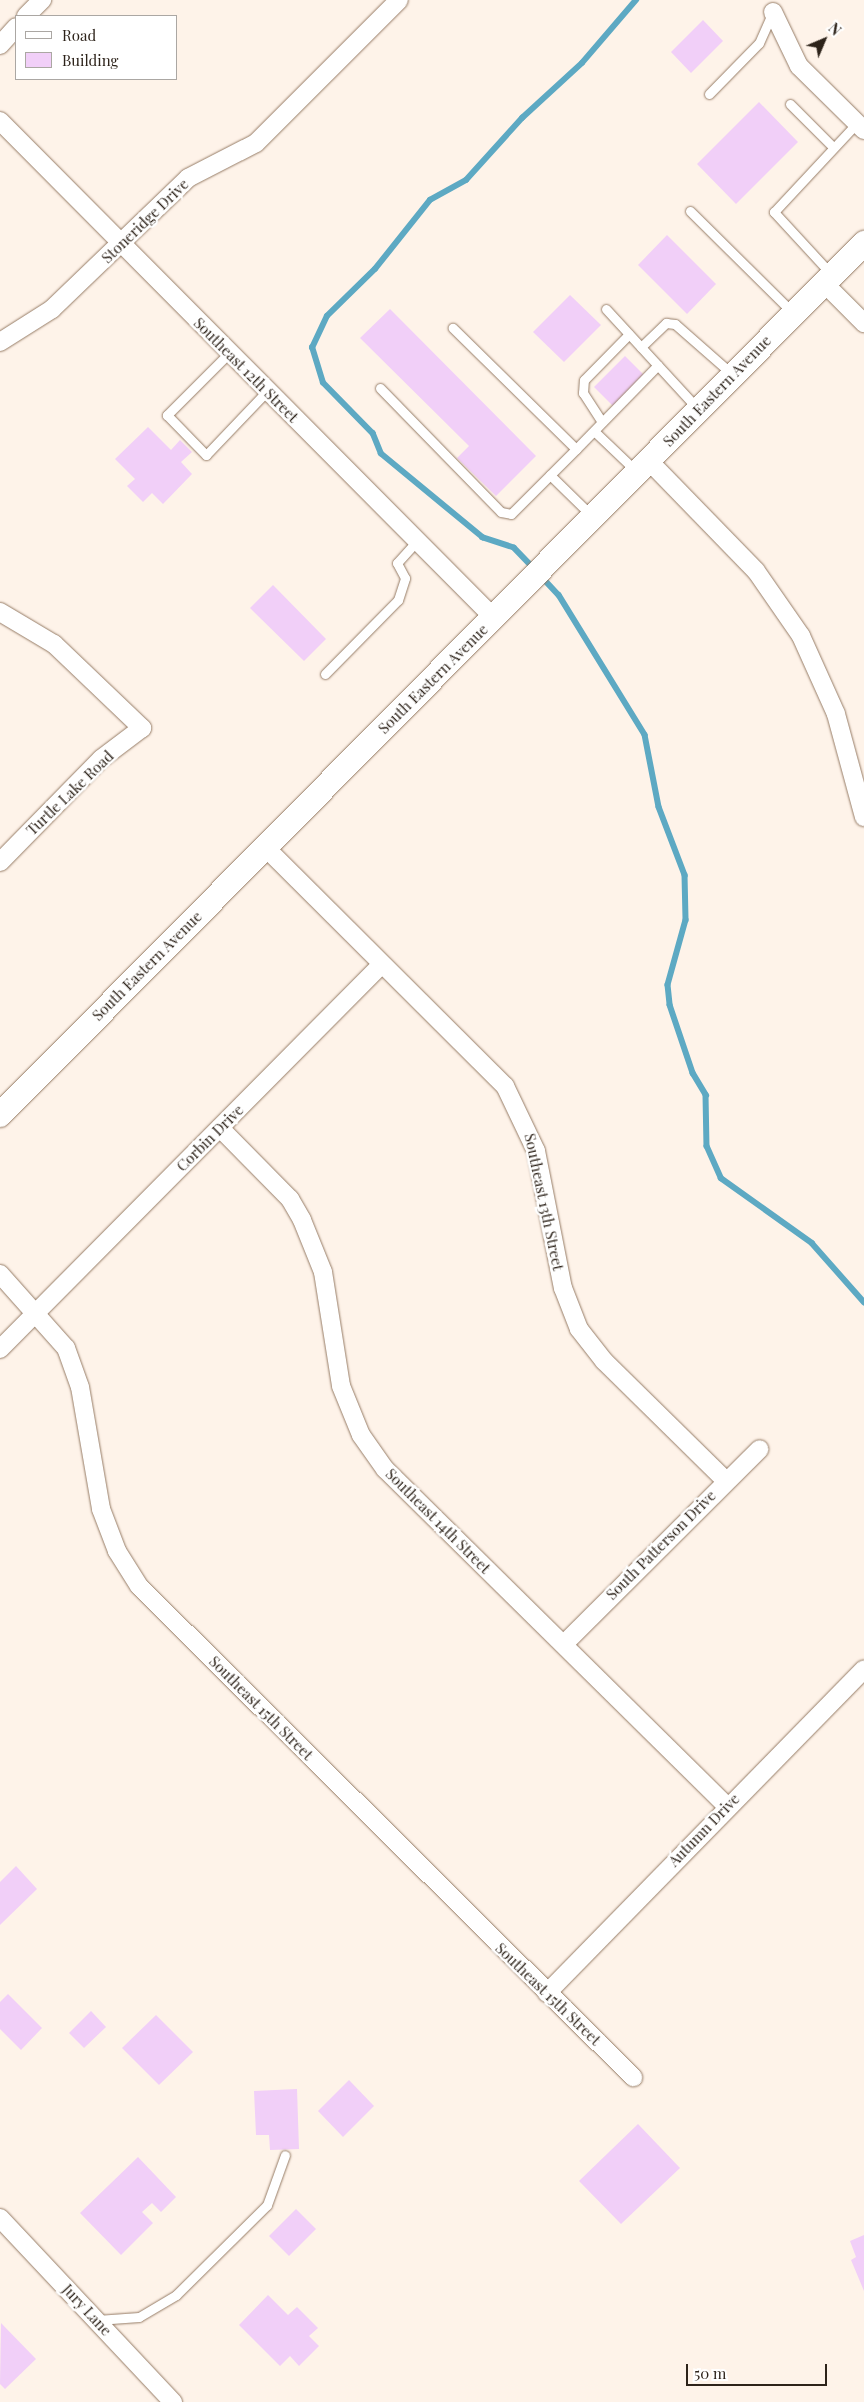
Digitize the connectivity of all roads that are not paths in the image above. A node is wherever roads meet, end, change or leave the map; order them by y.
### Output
1 (42, 0) edge
2 (399, 0) edge
3 (773, 12) joint
4 (27, 15) edge
5 (15, 28) edge
6 (0, 45) edge
7 (709, 94) dead end
8 (790, 104) dead end
9 (0, 122) edge
10 (860, 127) edge
11 (833, 147) junction
12 (690, 211) dead end
13 (864, 242) edge
14 (121, 244) junction
15 (828, 279) junction
16 (606, 309) dead end
17 (794, 314) junction
18 (864, 323) edge
19 (453, 328) dead end
20 (629, 334) junction
21 (0, 342) edge
22 (641, 347) junction
23 (229, 353) junction
24 (658, 366) junction
25 (733, 375) junction
26 (380, 388) dead end
27 (266, 391) junction
28 (699, 410) junction
29 (602, 422) junction
30 (594, 431) junction
31 (576, 449) junction
32 (643, 467) junction
33 (550, 475) junction
34 (594, 517) junction
35 (417, 541) junction
36 (0, 612) edge
37 (494, 618) junction
38 (324, 674) dead end
39 (864, 817) edge
40 (265, 847) junction
41 (0, 862) edge
42 (382, 964) junction
43 (0, 1115) edge
44 (220, 1128) junction
45 (0, 1274) edge
46 (38, 1312) junction
47 (0, 1349) edge
48 (760, 1449) dead end
49 (725, 1480) junction
50 (564, 1644) junction
51 (864, 1669) edge
52 (727, 1806) junction
53 (547, 1993) junction
54 (633, 2077) dead end
55 (285, 2155) dead end
56 (0, 2218) edge
57 (96, 2320) junction
58 (173, 2402) edge

1 - 4 street
2 - 14 street, Stoneridge Drive
3 - 7 lane
3 - 10 street
5 - 6 street
8 - 11 lane
9 - 14 street, Southeast 12th Street
10 - 11 lane
11 - 15 lane
12 - 17 lane
13 - 15 main road, South Eastern Avenue
14 - 21 street, Stoneridge Drive
14 - 23 street, Southeast 12th Street
15 - 17 main road, South Eastern Avenue
15 - 18 street
16 - 20 lane
17 - 25 main road, South Eastern Avenue
19 - 31 lane
20 - 22 lane
20 - 29 lane
22 - 24 lane
22 - 25 lane
23 - 27 street, Southeast 12th Street
23 - 27 lane
24 - 28 lane
24 - 29 lane
25 - 28 main road, South Eastern Avenue
26 - 33 lane
27 - 35 street, Southeast 12th Street
28 - 32 main road, South Eastern Avenue
29 - 30 lane
30 - 31 lane
30 - 32 lane
31 - 33 lane
32 - 34 main road, South Eastern Avenue
32 - 39 street
33 - 34 lane
34 - 37 main road, South Eastern Avenue
35 - 37 street, Southeast 12th Street
35 - 38 lane
36 - 41 street, Turtle Lake Road
37 - 40 main road, South Eastern Avenue
40 - 42 street, Southeast 13th Street
40 - 43 main road, South Eastern Avenue
42 - 44 street, Corbin Drive
42 - 49 street, Southeast 13th Street
44 - 46 street, Corbin Drive
44 - 50 street, Southeast 14th Street
45 - 46 street, Southeast 15th Street
46 - 47 street, Corbin Drive
46 - 53 street, Southeast 15th Street
48 - 49 street, South Patterson Drive
49 - 50 street, South Patterson Drive
50 - 52 street, Southeast 14th Street
51 - 52 street, Autumn Drive
52 - 53 street, Autumn Drive
53 - 54 street, Southeast 15th Street
55 - 57 lane
56 - 57 street, Jury Lane
57 - 58 street, Jury Lane

